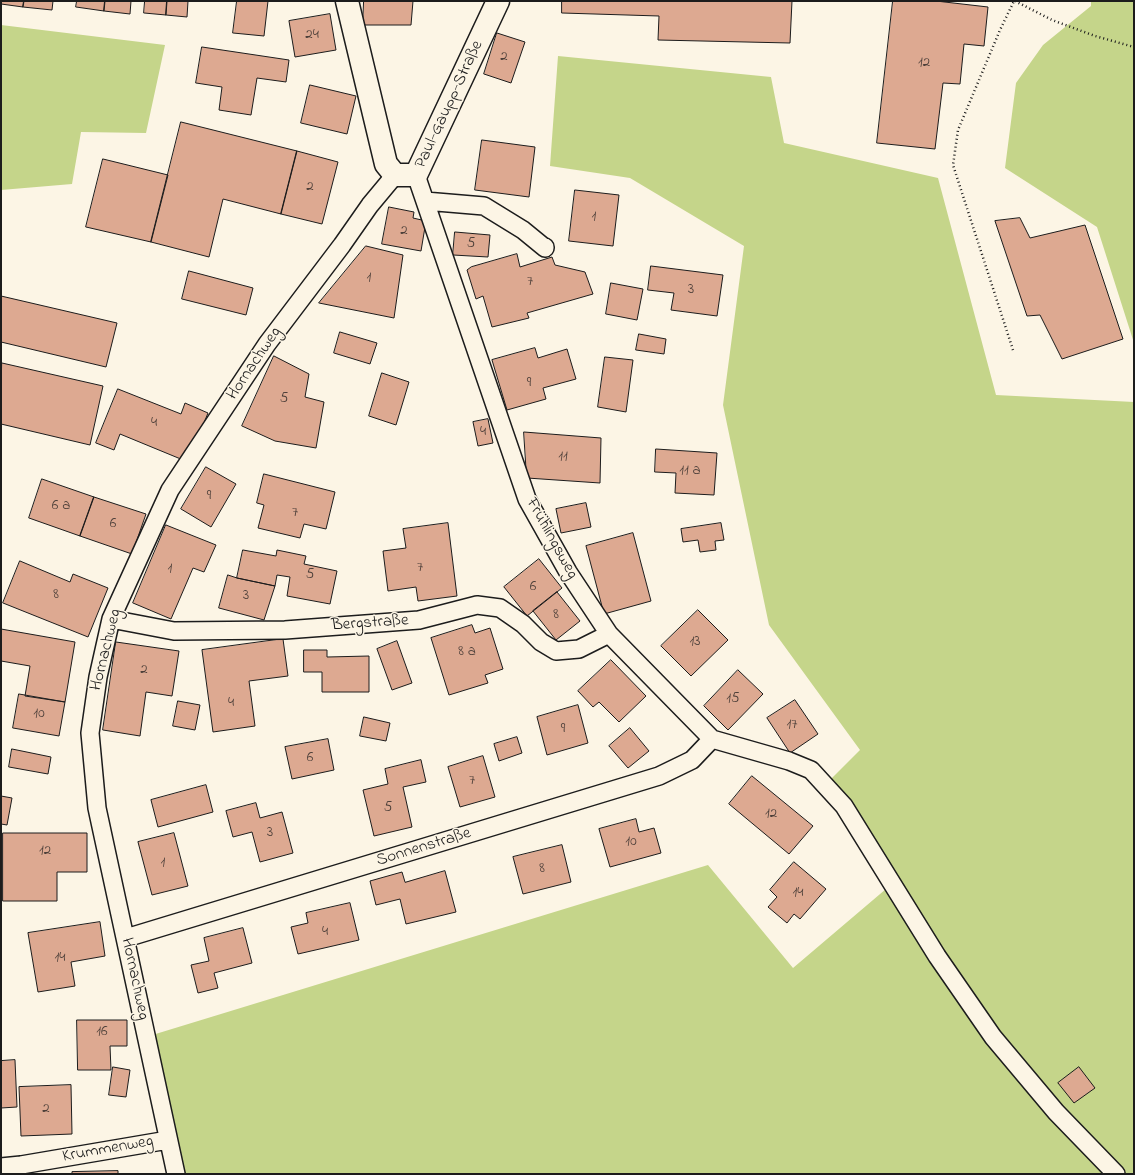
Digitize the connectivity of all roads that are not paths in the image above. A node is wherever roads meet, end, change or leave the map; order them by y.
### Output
1 (347, 1) edge
2 (498, 1) edge
3 (395, 176) junction
4 (416, 176) junction
5 (425, 201) junction
6 (545, 247) dead end
7 (112, 619) junction
8 (610, 634) junction
9 (712, 739) junction
10 (126, 938) junction
11 (168, 1140) junction
12 (1, 1167) edge
13 (176, 1174) edge
14 (1116, 1174) edge

1 - 3 street, Paul-Gaupp-Straße
2 - 4 street, Paul-Gaupp-Straße
3 - 4 street, Paul-Gaupp-Straße
3 - 7 street, Hornachweg
4 - 5 street, Frühlingsweg
5 - 6 street
5 - 8 street, Frühlingsweg
7 - 8 street, Bergstraße
7 - 10 street, Hornachweg
8 - 9 street, Frühlingsweg
9 - 10 street, Sonnenstraße
9 - 14 street, Frühlingsweg
10 - 11 street, Hornachweg
11 - 12 street, Krummenweg
11 - 13 street, Hornachweg

